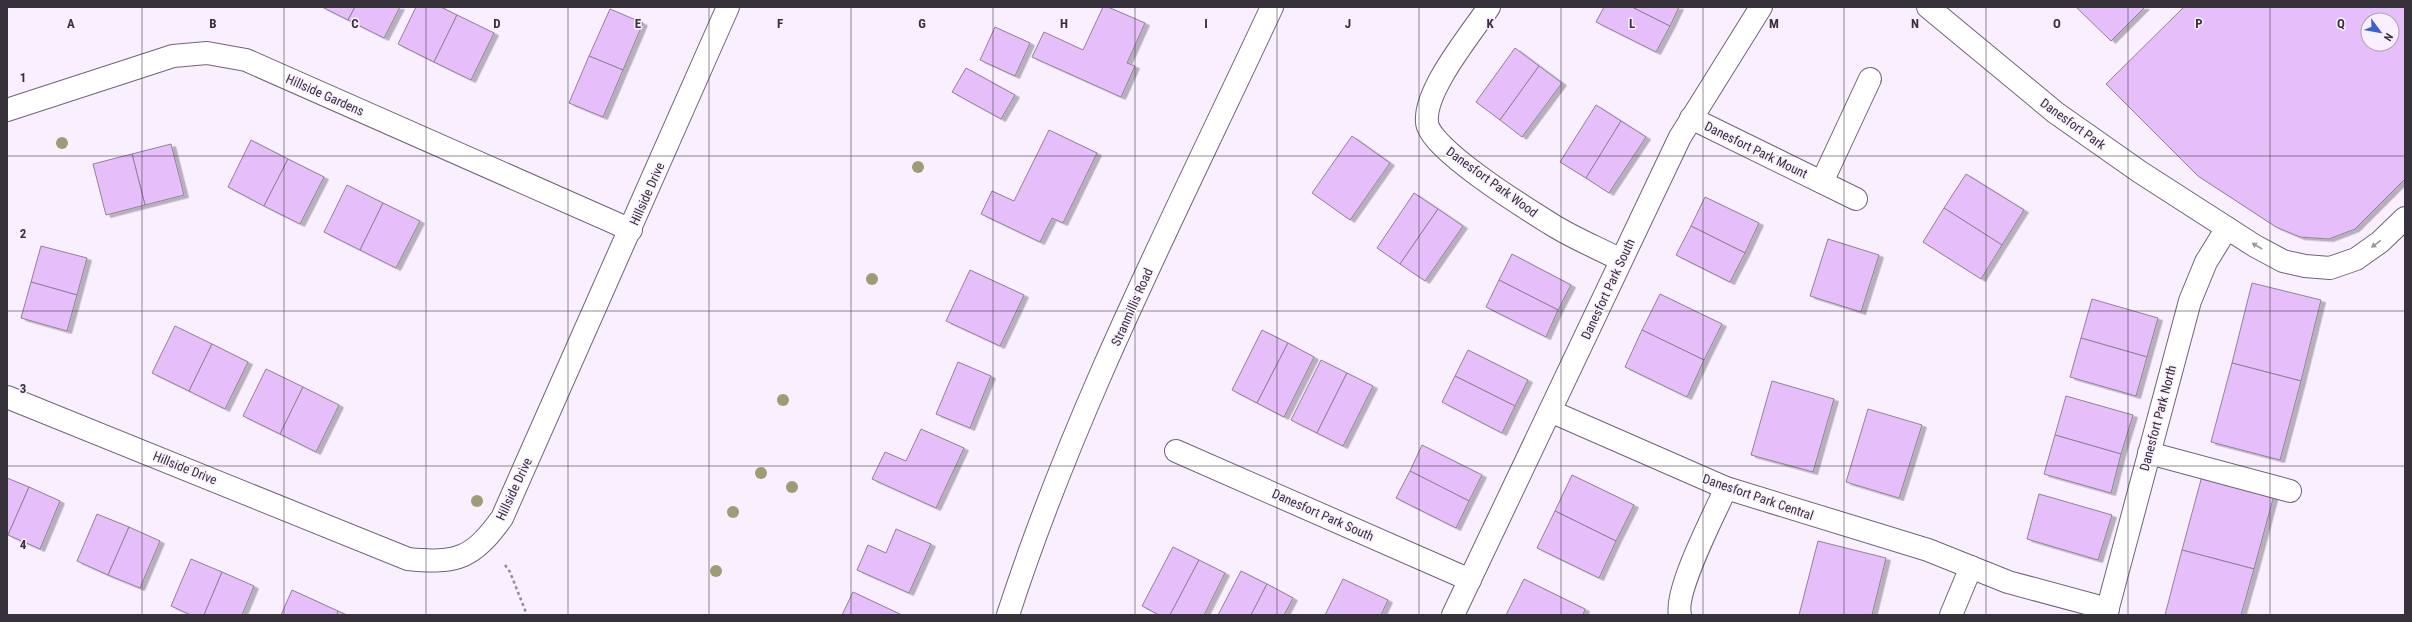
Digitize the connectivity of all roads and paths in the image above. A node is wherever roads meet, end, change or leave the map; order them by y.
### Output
1 (728, 7) edge
2 (1272, 7) edge
3 (1489, 7) edge
4 (1761, 7) edge
5 (1928, 7) edge
6 (1870, 79) dead end
7 (7, 110) edge
8 (1691, 118) junction
9 (1822, 182) junction
10 (1856, 199) dead end
11 (2405, 218) edge
12 (2227, 228) junction
13 (631, 230) junction
14 (1621, 260) junction
15 (7, 397) edge
16 (1550, 412) junction
17 (1176, 450) dead end
18 (2149, 453) junction
19 (1726, 488) junction
20 (2290, 490) dead end
21 (486, 540) junction
22 (1971, 567) junction
23 (1470, 580) junction
24 (2107, 612) edge
25 (527, 615) edge
26 (1008, 615) edge
27 (1453, 615) edge
28 (1680, 615) edge
29 (1951, 615) edge

1 - 13 street, Hillside Drive
2 - 26 street, Stranmillis Road
3 - 14 street, Danesfort Park Wood
4 - 8 street, Danesfort Park South
5 - 12 street, Danesfort Park
6 - 9 street, Danesfort Park Mount
7 - 13 street, Hillside Gardens
8 - 9 street, Danesfort Park Mount
8 - 14 street, Danesfort Park South
9 - 10 street, Danesfort Park Mount
11 -> 12 street, Danesfort Park
12 - 18 street, Danesfort Park North
13 - 21 street, Hillside Drive
14 - 16 street, Danesfort Park South
15 - 21 street, Hillside Drive
16 - 19 street, Danesfort Park Central
16 - 23 street, Danesfort Park South
17 - 23 street, Danesfort Park South
18 - 20 street
18 - 24 street, Danesfort Park North
19 - 22 street, Danesfort Park Central
19 - 28 street
21 - 25 path
22 - 24 street, Danesfort Park Central
22 - 29 street
23 - 27 street, Danesfort Park South

